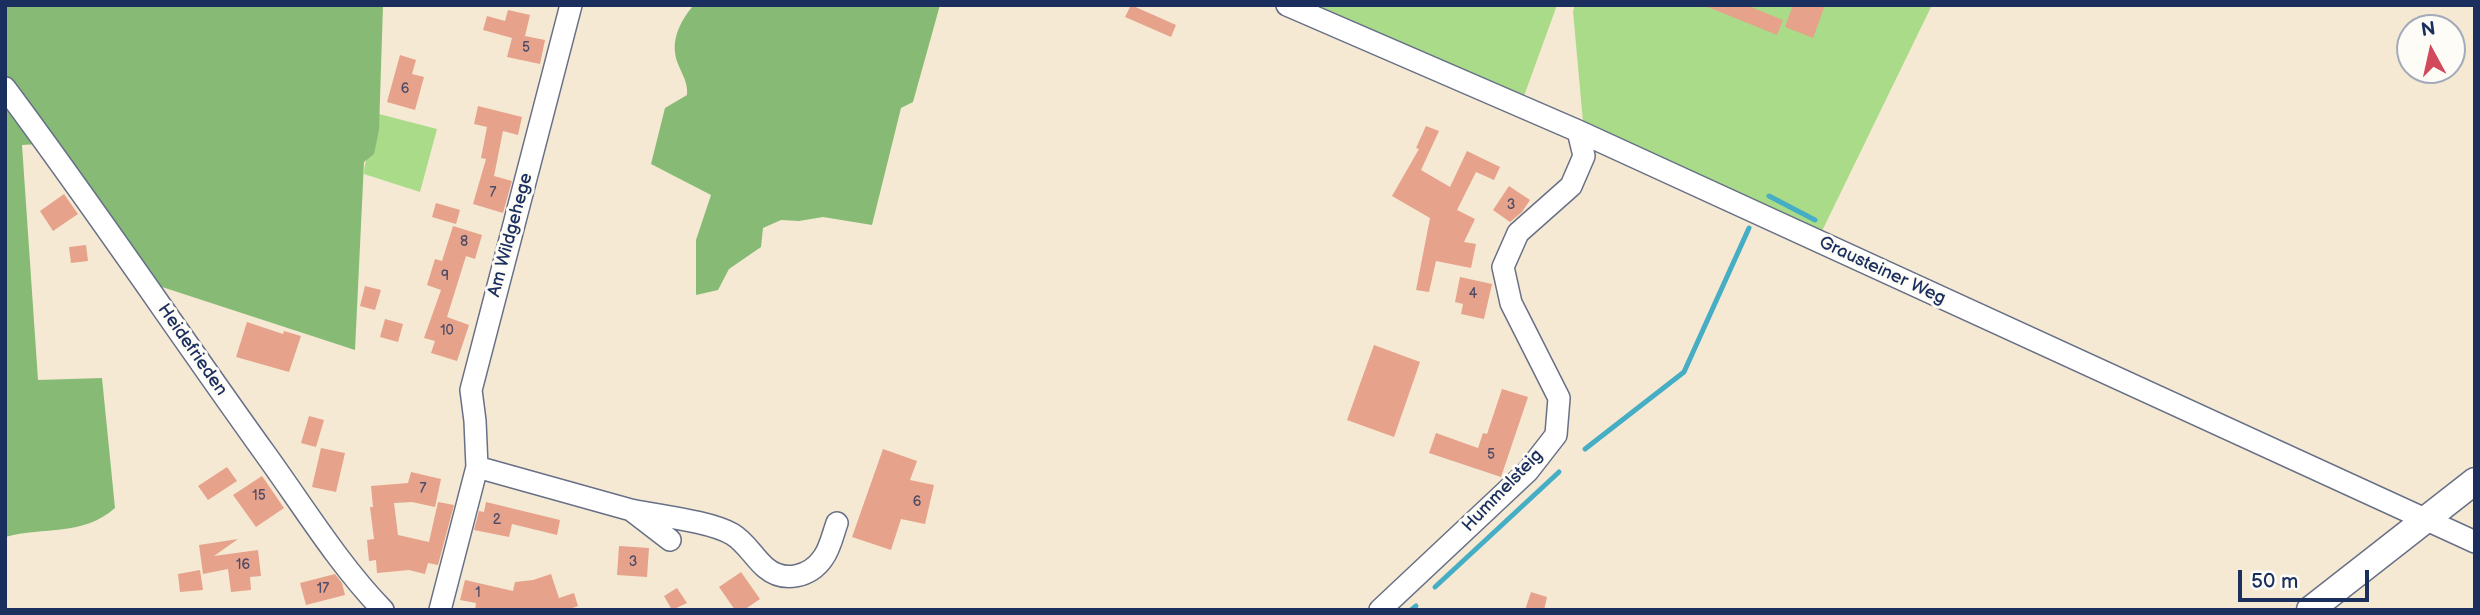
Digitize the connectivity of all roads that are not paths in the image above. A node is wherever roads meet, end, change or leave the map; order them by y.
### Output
1 (571, 5) edge
2 (1287, 5) edge
3 (5, 88) edge
4 (1578, 131) junction
5 (477, 467) junction
6 (2475, 481) edge
7 (631, 510) junction
8 (2424, 520) junction
9 (838, 523) dead end
10 (670, 540) dead end
11 (2475, 542) edge
12 (383, 610) edge
13 (440, 610) edge
14 (1380, 610) edge
15 (2310, 610) edge

1 - 5 street, Am Wildgehege
2 - 4 street, Grausteiner Weg
3 - 12 street, Heidefrieden
4 - 8 street, Grausteiner Weg
4 - 14 street, Hummelsteig
5 - 7 street
5 - 13 street, Am Wildgehege
6 - 8 main road
7 - 9 street
7 - 10 street
8 - 11 street, Grausteiner Weg
8 - 15 main road

